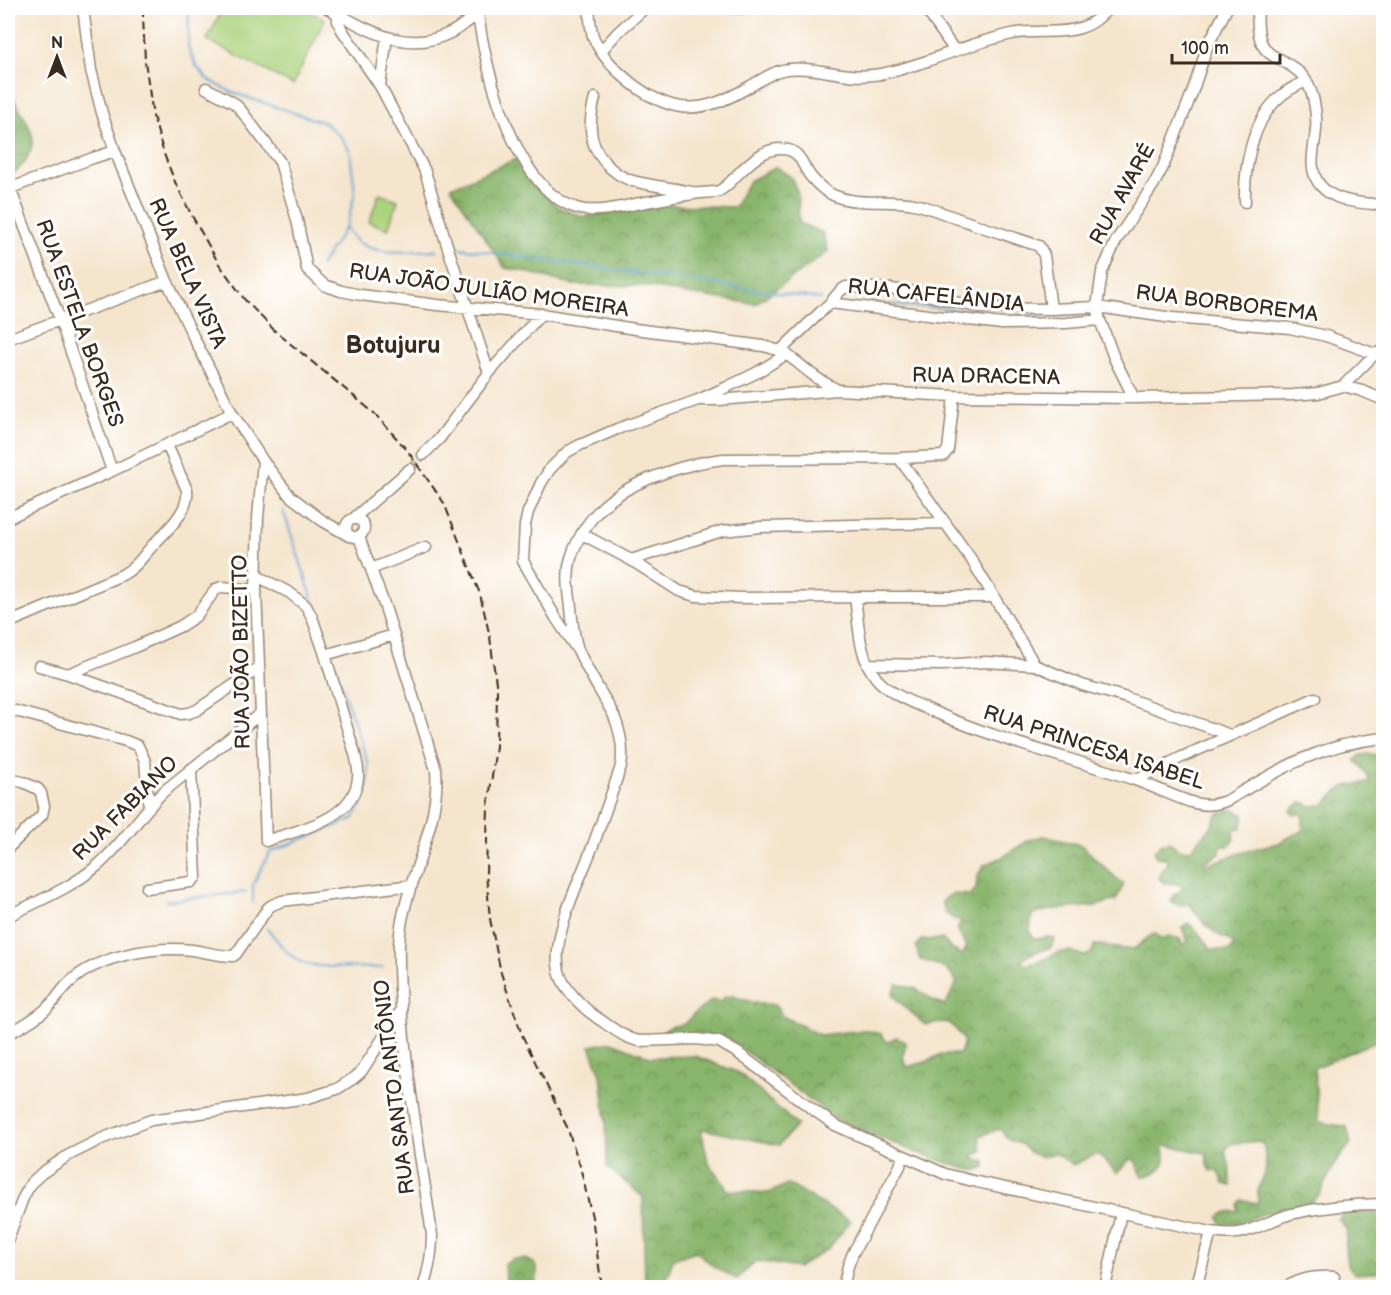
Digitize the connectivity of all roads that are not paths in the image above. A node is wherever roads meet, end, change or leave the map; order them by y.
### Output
1 (83, 8) edge
2 (589, 8) edge
3 (645, 8) edge
4 (734, 8) edge
5 (742, 8) edge
6 (925, 8) edge
7 (1109, 8) edge
8 (1227, 8) edge
9 (1258, 8) edge
10 (334, 9) edge
11 (478, 11) edge
12 (387, 37) junction
13 (601, 51) junction
14 (956, 51) junction
15 (1306, 81) junction
16 (380, 86) junction
17 (206, 88) dead end
18 (595, 99) dead end
19 (115, 151) junction
20 (9, 189) edge
21 (699, 193) junction
22 (1245, 202) dead end
23 (1383, 205) edge
24 (167, 282) junction
25 (830, 303) junction
26 (468, 307) junction
27 (1097, 307) junction
28 (1051, 309) junction
29 (541, 314) junction
30 (60, 320) junction
31 (1100, 320) junction
32 (8, 339) edge
33 (784, 352) junction
34 (1379, 352) edge
35 (489, 373) junction
36 (1356, 374) junction
37 (1343, 387) junction
38 (838, 390) junction
39 (1362, 391) junction
40 (954, 396) junction
41 (1134, 398) junction
42 (698, 400) junction
43 (1383, 400) edge
44 (232, 413) junction
45 (167, 445) junction
46 (423, 454) tunnel mouth
47 (899, 458) junction
48 (263, 461) junction
49 (410, 469) tunnel mouth
50 (112, 471) junction
51 (8, 518) edge
52 (355, 520) junction
53 (323, 521) junction
54 (946, 523) junction
55 (582, 534) junction
56 (354, 536) junction
57 (426, 548) dead end
58 (631, 560) junction
59 (371, 568) junction
60 (257, 576) junction
61 (256, 590) junction
62 (855, 597) junction
63 (993, 597) junction
64 (8, 623) edge
65 (394, 635) junction
66 (578, 650) junction
67 (326, 655) junction
68 (867, 664) junction
69 (1035, 665) junction
70 (39, 666) dead end
71 (259, 668) junction
72 (68, 674) junction
73 (1316, 698) dead end
74 (8, 709) edge
75 (261, 713) junction
76 (1230, 735) junction
77 (1383, 738) edge
78 (191, 769) junction
79 (8, 779) edge
80 (1135, 780) junction
81 (149, 807) junction
82 (8, 848) edge
83 (412, 885) junction
84 (147, 888) dead end
85 (8, 916) edge
86 (400, 1012) junction
87 (8, 1034) edge
88 (903, 1156) junction
89 (1383, 1204) edge
90 (1121, 1213) junction
91 (1211, 1232) junction
92 (8, 1239) edge
93 (1334, 1277) dead end
94 (423, 1287) edge
95 (843, 1287) edge
96 (1105, 1287) edge
97 (1196, 1287) edge
98 (1284, 1287) edge

1 - 19 street, RUA BELA VISTA
2 - 13 street
3 - 13 street
4 - 5 street
6 - 14 street
7 - 14 street
8 - 27 street, RUA AVARÉ
9 - 15 street
10 - 12 street
10 - 16 street
11 - 12 street
11 - 21 street
12 - 16 street
13 - 14 street
15 - 22 street
15 - 23 street
16 - 26 street
17 - 26 street, RUA JOÃO JULIÃO MOREIRA
18 - 21 street
19 - 20 street
19 - 24 street, RUA BELA VISTA
20 - 30 street, RUA ESTELA BORGES
21 - 28 street
24 - 30 street
24 - 44 street, RUA BELA VISTA
25 - 28 street, RUA CAFELÂNDIA
25 - 31 street, RUA CAFELÂNDIA
25 - 33 street
26 - 29 street, RUA JOÃO JULIÃO MOREIRA
26 - 35 street
27 - 28 street, RUA CAFELÂNDIA
27 - 31 street, RUA AVARÉ
27 - 34 street, RUA BORBOREMA
29 - 33 street, RUA JOÃO JULIÃO MOREIRA
29 - 35 street
30 - 32 street
30 - 50 street, RUA ESTELA BORGES
31 - 41 street, RUA AVARÉ
33 - 38 street, RUA DRACENA
33 - 42 street
34 - 36 street
35 - 46 street
36 - 37 street
36 - 39 street
37 - 39 street
37 - 41 street
38 - 40 street, RUA DRACENA
38 - 42 street, RUA DRACENA
39 - 43 street
40 - 41 street, RUA DRACENA
40 - 47 street
42 - 66 street
44 - 45 street
44 - 48 street, RUA BELA VISTA
45 - 50 street
45 - 64 street
47 - 54 street
47 - 55 street
48 - 53 street, RUA BELA VISTA
48 - 60 street, RUA JOÃO BIZETTO
49 - 52 street
50 - 51 street
52 - 53 street
52 - 56 street
52 - 56 street
53 - 56 street, RUA BELA VISTA
54 - 58 street
54 - 63 street
55 - 58 street
55 - 66 street
56 - 59 street, RUA SANTO ANTÔNIO
57 - 59 street
58 - 62 street
59 - 65 street, RUA SANTO ANTÔNIO
60 - 61 street, RUA JOÃO BIZETTO
60 - 67 street
61 - 71 street, RUA JOÃO BIZETTO
61 - 72 street
62 - 63 street
62 - 68 street, RUA PRINCESA ISABEL
63 - 69 street
65 - 67 street
65 - 83 street, RUA SANTO ANTÔNIO
66 - 88 street
67 - 75 street, RUA JOÃO BIZETTO
68 - 69 street
68 - 80 street, RUA PRINCESA ISABEL
69 - 76 street
70 - 72 street
71 - 72 street
71 - 75 street, RUA JOÃO BIZETTO
73 - 76 street
74 - 81 street
75 - 78 street, RUA FABIANO
76 - 80 street
77 - 80 street, RUA PRINCESA ISABEL
78 - 81 street, RUA FABIANO
78 - 84 street
79 - 82 street
81 - 85 street, RUA FABIANO
83 - 86 street, RUA SANTO ANTÔNIO
83 - 87 street
86 - 92 street
86 - 94 street, RUA SANTO ANTÔNIO
88 - 90 street
88 - 95 street
89 - 91 street
90 - 91 street
90 - 96 street
91 - 97 street
93 - 98 street

